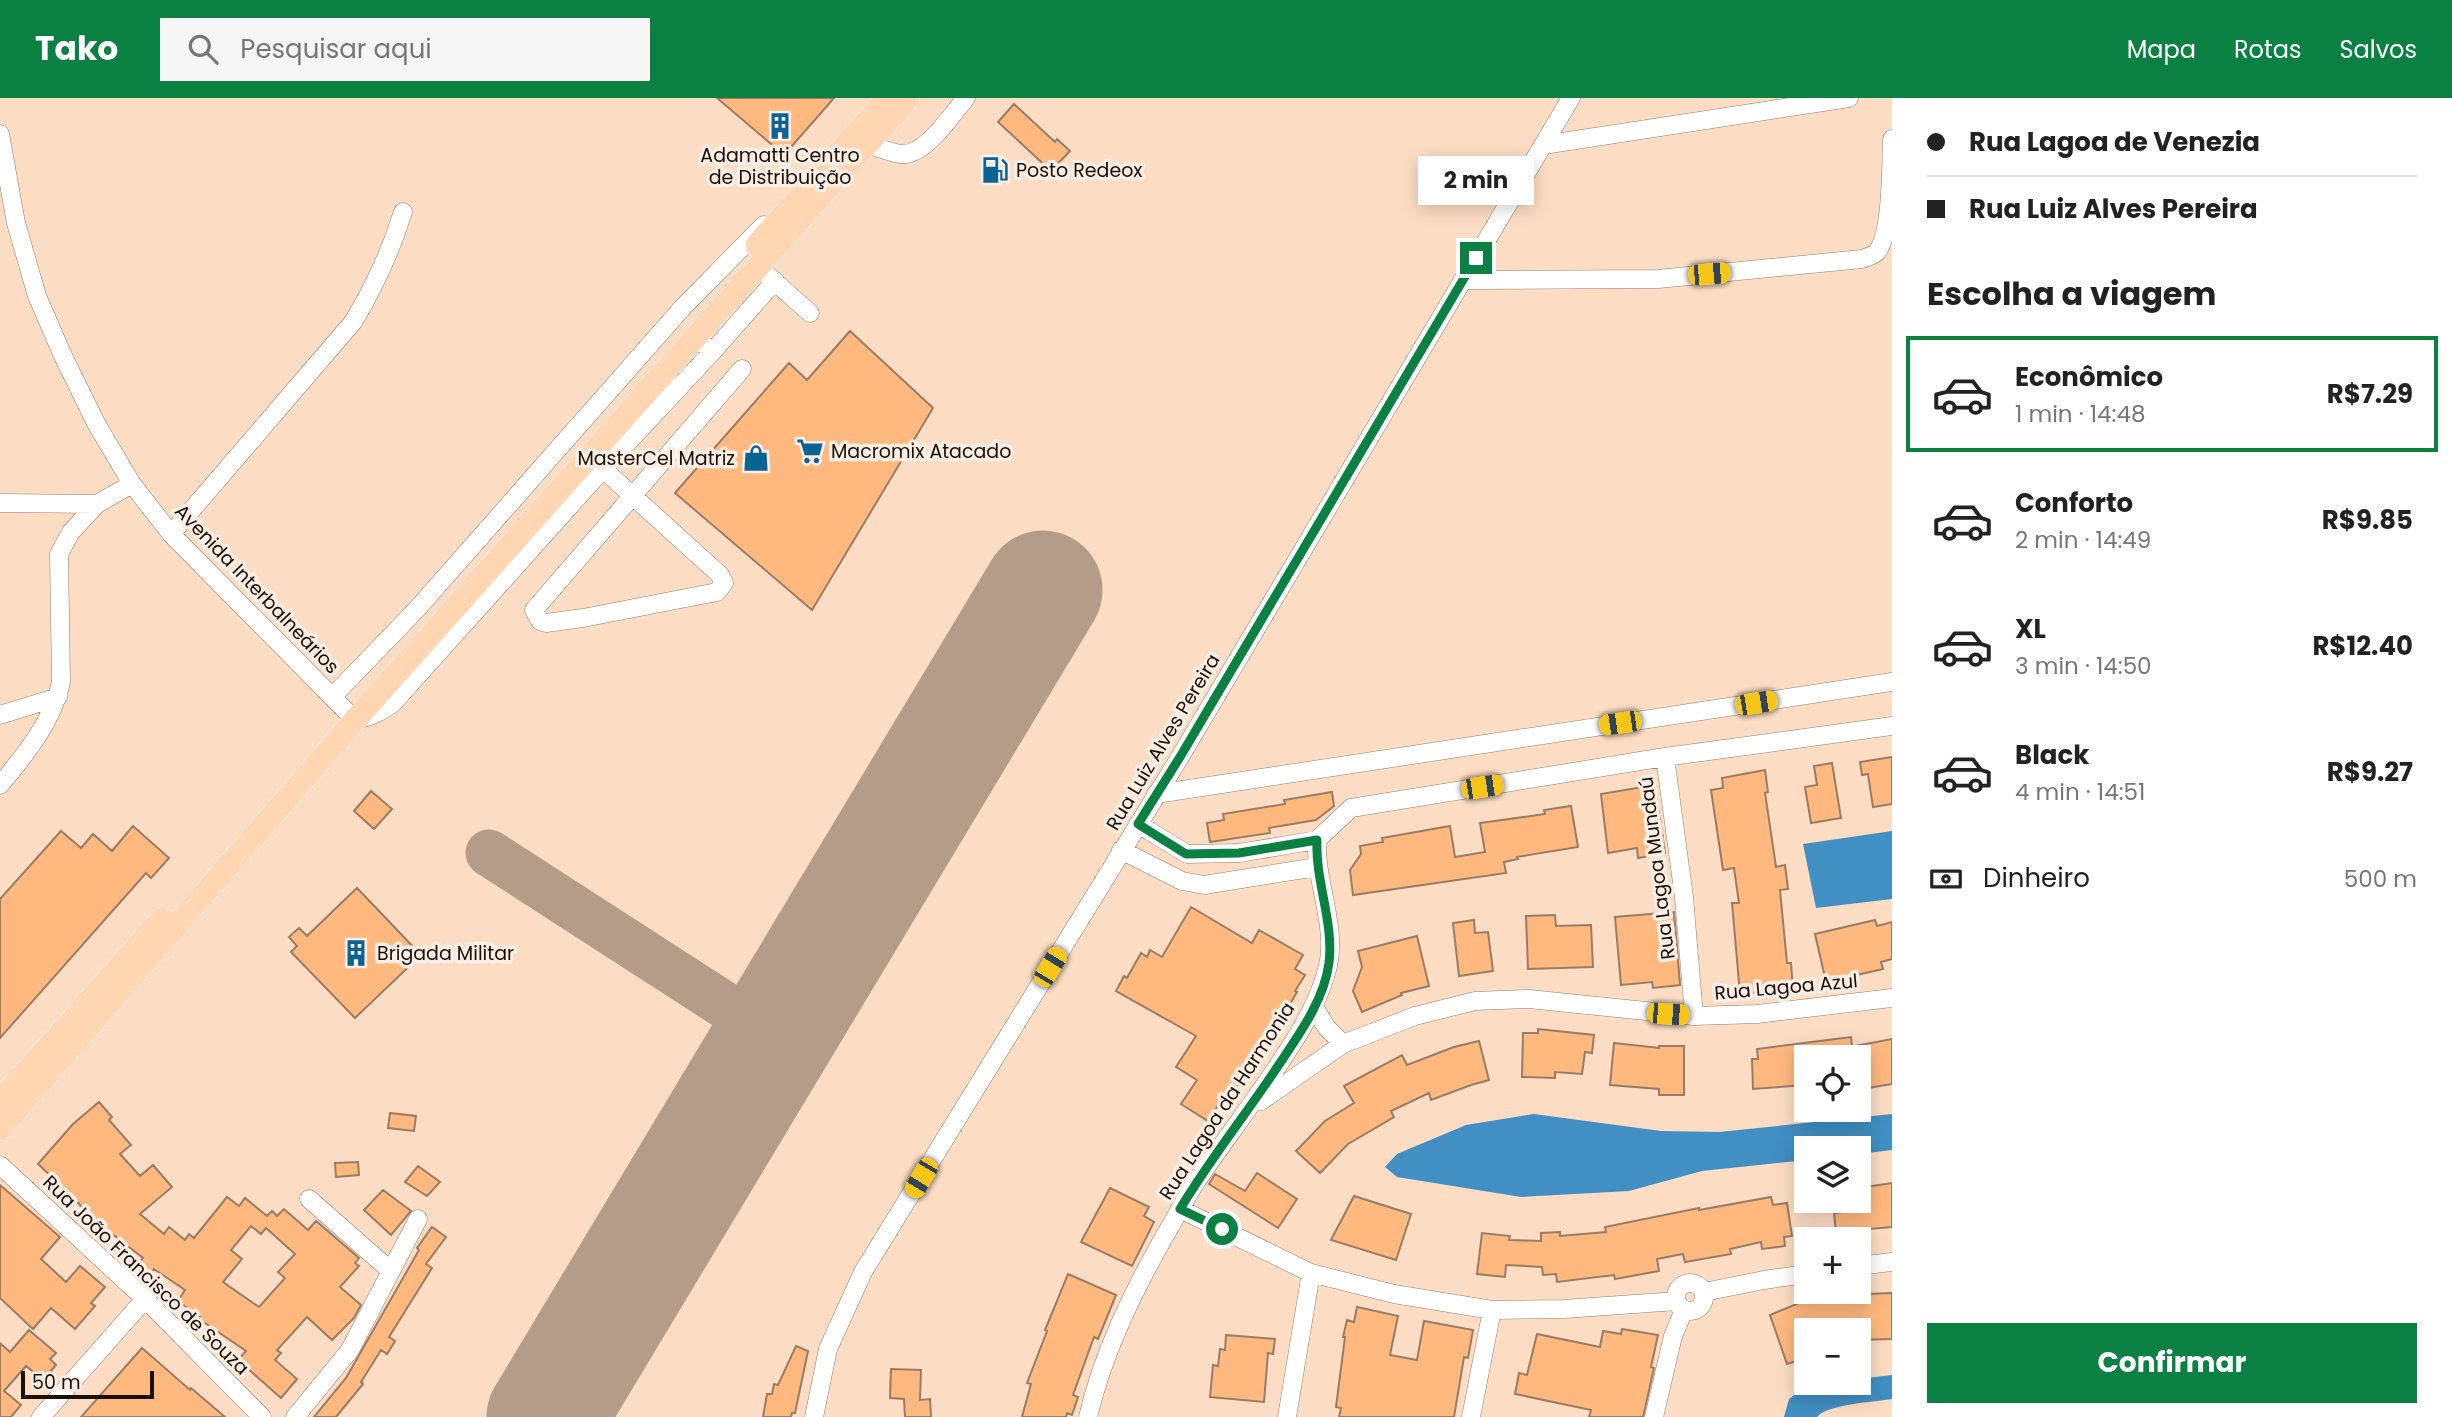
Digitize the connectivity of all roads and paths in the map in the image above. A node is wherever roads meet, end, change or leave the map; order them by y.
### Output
1 (887, 98) edge
2 (908, 98) edge
3 (966, 98) edge
4 (1571, 98) edge
5 (1849, 98) edge
6 (0, 134) edge
7 (1892, 139) edge
8 (867, 144) junction
9 (1543, 145) junction
10 (802, 194) junction
11 (403, 212) dead end
12 (766, 274) junction
13 (1463, 280) junction
14 (810, 313) dead end
15 (704, 345) junction
16 (742, 369) dead end
17 (603, 469) junction
18 (132, 484) junction
19 (632, 495) junction
20 (0, 503) edge
21 (97, 504) junction
22 (171, 534) junction
23 (1892, 682) edge
24 (58, 697) junction
25 (344, 710) junction
26 (0, 715) edge
27 (1892, 726) edge
28 (1665, 757) junction
29 (0, 785) edge
30 (1156, 794) junction
31 (1138, 824) junction
32 (1317, 840) junction
33 (1121, 850) junction
34 (1239, 853) junction
35 (1186, 854) junction
36 (1317, 867) junction
37 (1242, 879) junction
38 (1182, 881) junction
39 (1892, 998) edge
40 (1314, 1007) junction
41 (1694, 1016) junction
42 (1343, 1044) junction
43 (0, 1101) edge
44 (1250, 1110) junction
45 (0, 1129) edge
46 (0, 1165) edge
47 (309, 1199) dead end
48 (1180, 1209) junction
49 (418, 1219) dead end
50 (1892, 1262) edge
51 (1871, 1264) edge
52 (391, 1271) junction
53 (1311, 1273) junction
54 (1794, 1276) edge
55 (145, 1299) junction
56 (1680, 1305) junction
57 (1492, 1310) junction
58 (41, 1417) edge
59 (262, 1417) edge
60 (295, 1417) edge
61 (814, 1417) edge
62 (1088, 1417) edge
63 (1287, 1417) edge
64 (1471, 1417) edge
65 (1654, 1417) edge

1 - 10 main road
2 - 8 main road
3 - 8 street
4 - 9 street, Rua Luiz Alves Pereira
5 - 9 street
6 - 18 street, Avenida Interbalneários
7 - 13 street
8 - 12 main road
9 - 13 street, Rua Luiz Alves Pereira
10 - 25 main road
10 - 25 street
11 - 22 street
12 - 14 street
12 - 15 main road
13 - 30 street, Rua Luiz Alves Pereira
15 - 17 street
15 - 25 main road
16 - 19 street
17 - 19 street
17 - 25 street
18 - 21 street
18 - 22 street, Avenida Interbalneários
19 - 19 street
20 - 21 street
21 - 24 street
22 - 25 street, Avenida Interbalneários
23 - 30 street
24 - 26 street
24 - 29 street
25 - 43 main road
25 - 45 main road
27 - 28 street
28 - 32 street
28 - 41 street, Rua Lagoa Mundaú
30 - 31 street, Rua Luiz Alves Pereira
31 - 33 street, Rua Luiz Alves Pereira
31 - 35 street
32 - 34 street
32 - 36 street, Rua Lagoa da Harmonia
33 - 38 street
33 - 61 street, Rua Luiz Alves Pereira
34 - 35 street
34 - 37 street
35 - 38 street
36 - 37 street
36 - 40 street, Rua Lagoa da Harmonia
37 - 38 street
39 - 41 street, Rua Lagoa Azul
40 - 42 street
40 - 44 street, Rua Lagoa da Harmonia
41 - 42 street, Rua Lagoa Azul
42 - 44 street, Rua Lagoa Azul
44 - 48 street, Rua Lagoa da Harmonia
46 - 55 street, Rua João Francisco de Souza
47 - 52 street
48 - 53 street
48 - 62 street, Rua Lagoa da Harmonia
49 - 52 street
50 - 51 street
52 - 60 street
53 - 57 street
53 - 63 street
54 - 56 street
55 - 58 street
55 - 59 street, Rua João Francisco de Souza
56 - 57 street
56 - 65 street
57 - 64 street

